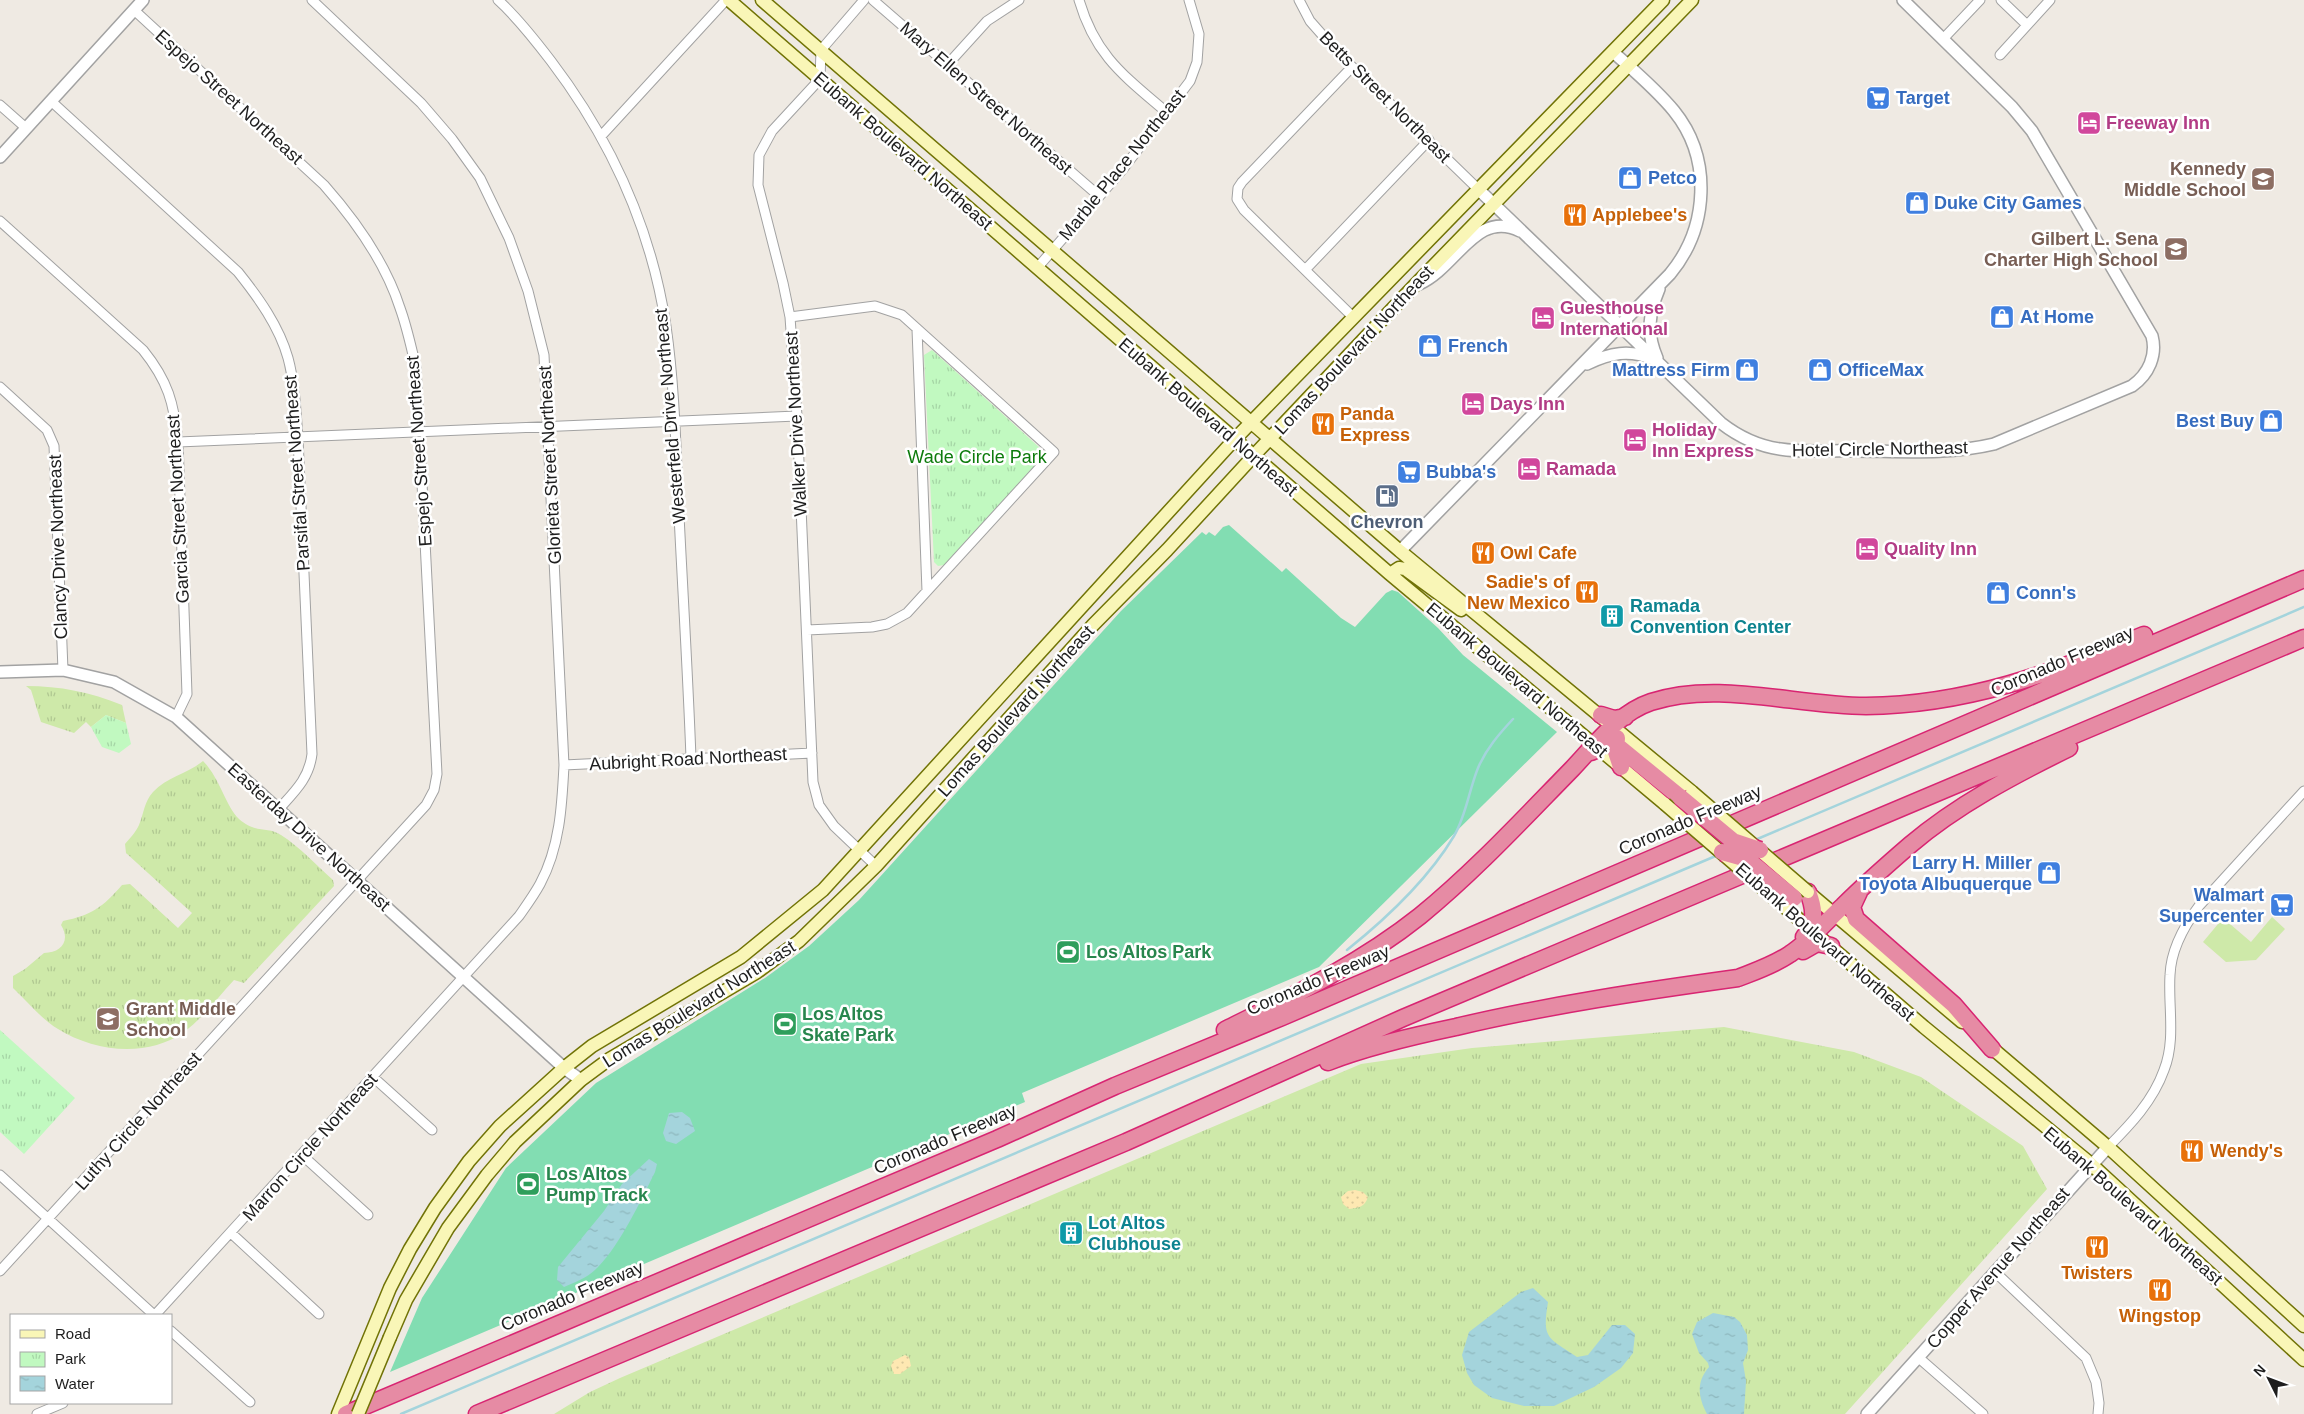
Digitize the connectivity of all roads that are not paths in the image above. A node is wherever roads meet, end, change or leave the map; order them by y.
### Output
1 (143, 0) edge
2 (312, 0) edge
3 (498, 0) edge
4 (727, 0) edge
5 (762, 0) edge
6 (864, 0) edge
7 (874, 0) edge
8 (1019, 0) edge
9 (1079, 0) edge
10 (1189, 0) edge
11 (1299, 0) edge
12 (1663, 0) edge
13 (1692, 0) edge
14 (1903, 0) edge
15 (1980, 0) edge
16 (2001, 0) edge
17 (2050, 0) edge
18 (134, 10) junction
19 (2026, 24) junction
20 (1943, 38) junction
21 (821, 50) junction
22 (1613, 52) junction
23 (2000, 55) dead end
24 (948, 64) junction
25 (1629, 66) junction
26 (1352, 67) junction
27 (820, 79) junction
28 (51, 101) junction
29 (0, 105) edge
30 (1165, 111) junction
31 (26, 128) junction
32 (602, 135) junction
33 (1429, 140) junction
34 (943, 155) junction
35 (0, 157) edge
36 (928, 173) junction
37 (1478, 188) junction
38 (1099, 196) junction
39 (1494, 204) junction
40 (0, 221) edge
41 (1531, 238) junction
42 (1053, 250) junction
43 (1038, 268) junction
44 (1305, 270) junction
45 (1662, 282) junction
46 (1415, 286) junction
47 (790, 316) junction
48 (1354, 318) junction
49 (1621, 325) junction
50 (917, 329) junction
51 (1659, 362) junction
52 (1579, 368) junction
53 (0, 387) edge
54 (797, 416) junction
55 (674, 420) junction
56 (1251, 422) junction
57 (549, 427) junction
58 (420, 433) junction
59 (298, 438) junction
60 (1270, 438) junction
61 (1234, 440) junction
62 (178, 442) junction
63 (1253, 456) junction
64 (1400, 551) junction
65 (1390, 574) junction
66 (2304, 579) edge
67 (928, 591) junction
68 (1094, 592) junction
69 (2239, 606) junction
70 (1492, 625) junction
71 (806, 630) junction
72 (2304, 638) edge
73 (2254, 659) junction
74 (1058, 664) junction
75 (64, 670) junction
76 (0, 672) edge
77 (1601, 715) joint
78 (176, 717) junction
79 (1619, 730) junction
80 (1593, 750) junction
81 (812, 753) junction
82 (691, 758) junction
83 (564, 765) junction
84 (1621, 767) junction
85 (2304, 792) edge
86 (1679, 797) junction
87 (278, 810) junction
88 (1760, 850) joint
89 (860, 851) junction
90 (1722, 852) joint
91 (876, 866) junction
92 (357, 881) junction
93 (1862, 889) junction
94 (1795, 898) junction
95 (1837, 910) junction
96 (1814, 934) junction
97 (464, 978) junction
98 (1992, 1048) junction
99 (564, 1068) junction
100 (373, 1077) junction
101 (581, 1080) junction
102 (1115, 1086) junction
103 (432, 1130) dead end
104 (1126, 1142) junction
105 (2108, 1147) junction
106 (302, 1155) junction
107 (2091, 1164) junction
108 (0, 1175) edge
109 (368, 1215) dead end
110 (48, 1219) junction
111 (231, 1233) junction
112 (0, 1271) edge
113 (1994, 1271) junction
114 (154, 1314) edge
115 (156, 1314) edge
116 (319, 1314) dead end
117 (2304, 1326) edge
118 (172, 1332) edge
119 (1919, 1358) junction
120 (2304, 1360) edge
121 (250, 1402) dead end
122 (61, 1404) edge
123 (37, 1414) edge
124 (338, 1414) edge
125 (346, 1414) edge
126 (358, 1414) edge
127 (477, 1414) edge
128 (1867, 1414) edge
129 (1984, 1414) edge
130 (2098, 1414) edge

1 - 18 street
2 - 57 street, Glorieta Street Northeast
3 - 32 street, Westerfeld Drive Northeast
4 - 27 main road, Eubank Boulevard Northeast
4 - 32 street
5 - 21 main road, Eubank Boulevard Northeast
6 - 21 street
7 - 24 street, Mary Ellen Street Northeast
8 - 24 street
9 - 30 street
10 - 30 street, Marble Place Northeast
11 - 26 street, Betts Street Northeast
12 - 22 main road, Lomas Boulevard Northeast
13 - 25 main road, Lomas Boulevard Northeast
14 - 20 street, Hotel Circle Northeast
15 - 20 street
16 - 19 street
17 - 19 street
18 - 28 street
18 - 58 street, Espejo Street Northeast
19 - 23 street
20 - 51 street, Hotel Circle Northeast
21 - 27 street
21 - 34 main road, Eubank Boulevard Northeast
22 - 25 street
22 - 37 main road, Lomas Boulevard Northeast
24 - 38 street, Mary Ellen Street Northeast
25 - 39 main road, Lomas Boulevard Northeast
25 - 45 street
26 - 33 street, Betts Street Northeast
26 - 44 street
27 - 36 main road, Eubank Boulevard Northeast
27 - 47 street, Walker Drive Northeast
28 - 31 street
28 - 59 street, Parsifal Street Northeast
29 - 31 street
30 - 38 street, Marble Place Northeast
31 - 35 street
32 - 55 street, Westerfeld Drive Northeast
33 - 37 street, Betts Street Northeast
33 - 44 street
34 - 36 main road
34 - 42 main road, Eubank Boulevard Northeast
36 - 43 main road, Eubank Boulevard Northeast
37 - 39 street, Hotel Circle Northeast
37 - 48 main road, Lomas Boulevard Northeast
38 - 42 street, Marble Place Northeast
39 - 41 street, Hotel Circle Northeast
39 - 46 main road, Lomas Boulevard Northeast
40 - 62 street, Garcia Street Northeast
41 - 46 street
41 - 49 street, Hotel Circle Northeast
42 - 43 street, Marble Place Northeast
42 - 56 main road, Eubank Boulevard Northeast
43 - 61 main road, Eubank Boulevard Northeast
44 - 48 street
45 - 49 street
45 - 51 street
46 - 60 main road, Lomas Boulevard Northeast
47 - 50 street
47 - 54 street, Walker Drive Northeast
48 - 56 main road, Lomas Boulevard Northeast
49 - 51 street, Hotel Circle Northeast
49 - 52 street
50 - 67 street
50 - 67 street
51 - 52 street
52 - 64 street
53 - 75 street, Clancy Drive Northeast
54 - 55 street
54 - 71 street, Walker Drive Northeast
55 - 57 street
55 - 82 street, Westerfeld Drive Northeast
56 - 60 main road, Eubank Boulevard Northeast
56 - 61 main road, Lomas Boulevard Northeast
57 - 58 street
57 - 83 street, Glorieta Street Northeast
58 - 59 street
58 - 92 street, Espejo Street Northeast
59 - 62 street
59 - 87 street, Parsifal Street Northeast
60 - 63 main road, Lomas Boulevard Northeast
60 - 64 main road, Eubank Boulevard Northeast
61 - 63 main road, Eubank Boulevard Northeast
61 - 68 main road, Lomas Boulevard Northeast
62 - 78 street, Garcia Street Northeast
63 - 65 main road, Eubank Boulevard Northeast
63 - 74 main road, Lomas Boulevard Northeast
64 - 70 main road, Eubank Boulevard Northeast
65 - 70 main road
65 - 80 main road, Eubank Boulevard Northeast
66 - 69 highway, Coronado Freeway
67 - 71 street
68 - 74 main road
68 - 89 main road, Lomas Boulevard Northeast
69 - 79 highway
69 - 102 highway, Coronado Freeway
70 - 77 main road, Eubank Boulevard Northeast
71 - 81 street, Walker Drive Northeast
72 - 73 highway
73 - 93 highway
73 - 104 highway
74 - 91 main road, Lomas Boulevard Northeast
75 - 76 street, Easterday Drive Northeast
75 - 78 street, Easterday Drive Northeast
77 - 79 highway
78 - 87 street, Easterday Drive Northeast
79 - 80 highway
79 - 84 highway
79 - 86 highway
80 - 84 main road, Eubank Boulevard Northeast
80 - 102 highway
81 - 82 street, Aubright Road Northeast
81 - 89 street, Walker Drive Northeast
82 - 83 street, Aubright Road Northeast
83 - 97 street, Glorieta Street Northeast
84 - 86 main road, Eubank Boulevard Northeast
85 - 105 street, Copper Avenue Northeast
86 - 88 highway, bridge
86 - 90 main road, Eubank Boulevard Northeast, bridge
87 - 92 street, Easterday Drive Northeast
88 - 94 main road, Eubank Boulevard Northeast, bridge
89 - 91 street, Walker Drive Northeast
89 - 99 main road, Lomas Boulevard Northeast
90 - 94 highway, bridge
91 - 101 main road, Lomas Boulevard Northeast
92 - 97 street, Easterday Drive Northeast
92 - 110 street, Luthy Circle Northeast
93 - 95 highway
93 - 98 highway
94 - 95 main road, Eubank Boulevard Northeast
94 - 96 highway
95 - 96 highway
95 - 98 main road, Eubank Boulevard Northeast
96 - 104 highway
96 - 107 main road, Eubank Boulevard Northeast
97 - 99 street, Easterday Drive Northeast
97 - 100 street, Marron Circle Northeast
98 - 105 main road, Eubank Boulevard Northeast
99 - 101 street, Easterday Drive Northeast
99 - 124 main road, Lomas Boulevard Northeast
100 - 103 street
100 - 106 street, Marron Circle Northeast
101 - 126 main road, Lomas Boulevard Northeast, bridge
102 - 125 highway, Coronado Freeway
104 - 127 highway
105 - 107 street, Copper Avenue Northeast
105 - 117 main road, Eubank Boulevard Northeast
106 - 109 street
106 - 111 street, Marron Circle Northeast
107 - 113 street, Copper Avenue Northeast
107 - 120 main road, Eubank Boulevard Northeast
108 - 110 street
110 - 112 street, Luthy Circle Northeast
110 - 114 street
111 - 115 street, Marron Circle Northeast
111 - 116 street
113 - 119 street, Copper Avenue Northeast
113 - 130 street
118 - 121 street
119 - 128 street, Copper Avenue Northeast
119 - 129 street
122 - 123 street

